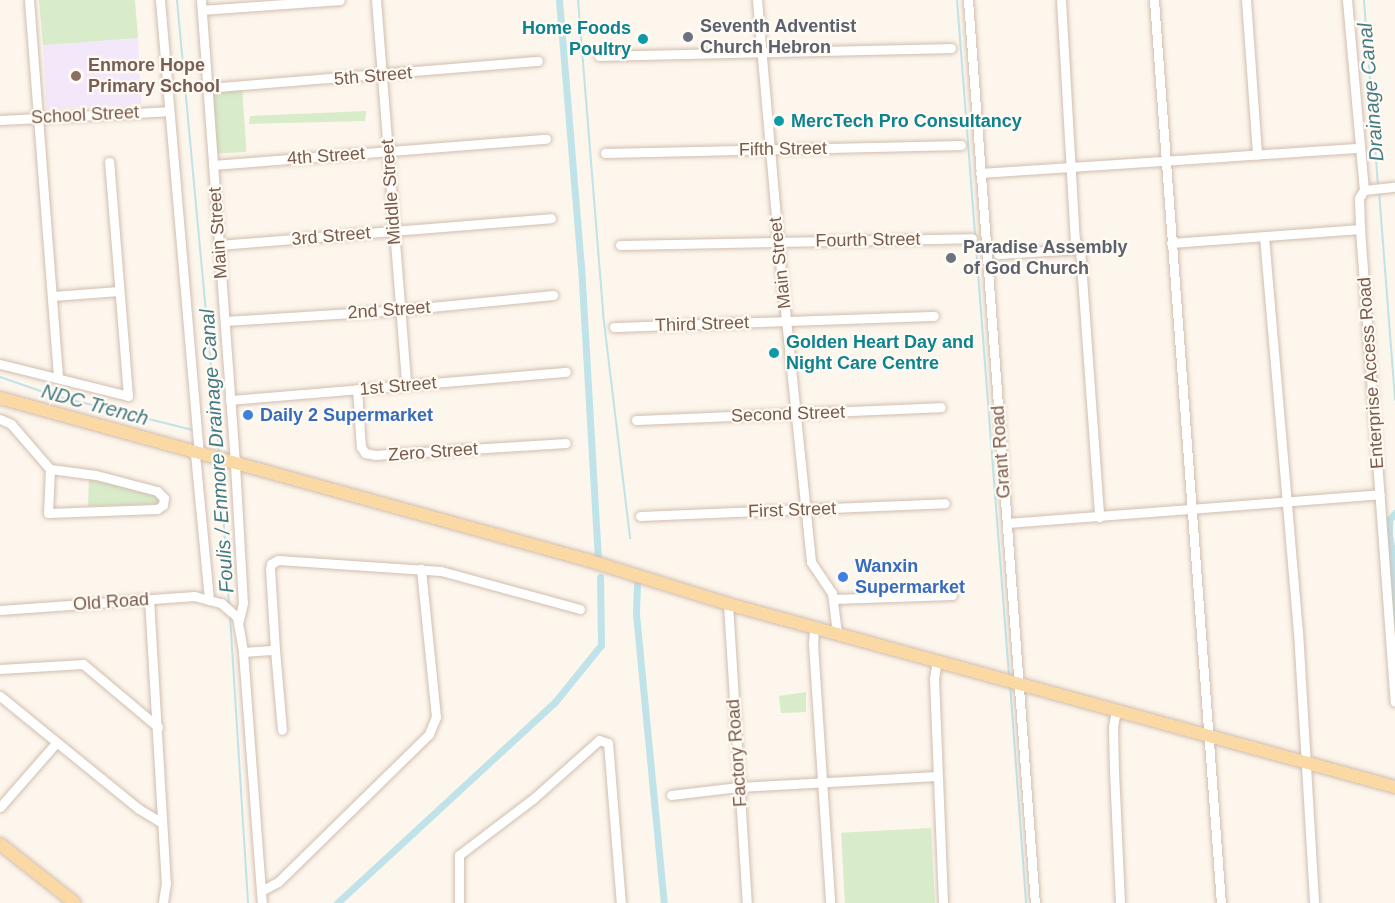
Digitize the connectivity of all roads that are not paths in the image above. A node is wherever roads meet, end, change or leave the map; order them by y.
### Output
1 (29, 0) edge
2 (160, 0) edge
3 (201, 0) edge
4 (340, 0) edge
5 (376, 0) edge
6 (757, 0) edge
7 (968, 0) edge
8 (1060, 0) edge
9 (1154, 0) edge
10 (1246, 0) edge
11 (1347, 0) edge
12 (202, 10) junction
13 (951, 48) dead end
14 (761, 52) junction
15 (600, 56) dead end
16 (538, 61) dead end
17 (382, 75) junction
18 (207, 88) junction
19 (169, 111) junction
20 (39, 118) junction
21 (0, 120) edge
22 (546, 139) dead end
23 (961, 145) dead end
24 (1360, 148) junction
25 (770, 149) junction
26 (388, 152) junction
27 (605, 153) dead end
28 (1257, 155) junction
29 (1166, 160) junction
30 (109, 162) dead end
31 (213, 165) junction
32 (1072, 166) junction
33 (980, 173) junction
34 (1395, 187) edge
35 (1374, 189) junction
36 (551, 218) dead end
37 (1360, 230) junction
38 (394, 231) junction
39 (1264, 236) junction
40 (972, 238) dead end
41 (778, 242) junction
42 (1171, 243) junction
43 (219, 244) junction
44 (620, 245) dead end
45 (1080, 249) junction
46 (998, 254) dead end
47 (119, 291) junction
48 (553, 295) dead end
49 (53, 296) junction
50 (400, 310) junction
51 (934, 316) dead end
52 (225, 321) junction
53 (786, 321) junction
54 (614, 327) dead end
55 (0, 364) edge
56 (566, 372) dead end
57 (57, 378) junction
58 (406, 385) junction
59 (357, 389) junction
60 (0, 398) edge
61 (230, 400) junction
62 (941, 407) dead end
63 (796, 413) junction
64 (0, 419) edge
65 (636, 420) dead end
66 (566, 443) dead end
67 (201, 455) junction
68 (230, 463) junction
69 (50, 469) junction
70 (1380, 494) junction
71 (1286, 501) junction
72 (945, 503) dead end
73 (1190, 508) junction
74 (806, 509) junction
75 (640, 516) dead end
76 (1099, 517) junction
77 (1007, 523) junction
78 (421, 569) junction
79 (952, 595) dead end
80 (149, 599) junction
81 (833, 599) junction
82 (209, 600) junction
83 (728, 604) junction
84 (580, 609) dead end
85 (0, 610) edge
86 (238, 619) junction
87 (837, 633) junction
88 (815, 634) junction
89 (275, 650) junction
90 (243, 652) junction
91 (936, 663) junction
92 (0, 669) edge
93 (1394, 681) edge
94 (1019, 682) junction
95 (0, 696) edge
96 (1395, 702) edge
97 (1116, 710) junction
98 (158, 727) junction
99 (282, 730) dead end
100 (1209, 734) junction
101 (57, 742) junction
102 (1303, 762) junction
103 (937, 776) junction
104 (823, 783) junction
105 (1395, 787) edge
106 (740, 788) junction
107 (671, 795) dead end
108 (0, 807) edge
109 (162, 823) junction
110 (0, 844) edge
111 (261, 891) junction
112 (75, 903) edge
113 (163, 903) edge
114 (262, 903) edge
115 (459, 903) edge
116 (621, 903) edge
117 (747, 903) edge
118 (830, 903) edge
119 (943, 903) edge
120 (1035, 903) edge
121 (1120, 903) edge
122 (1221, 903) edge
123 (1314, 903) edge

1 - 20 street
2 - 19 street
3 - 12 street, Main Street
4 - 12 street
5 - 17 street, Middle Street
6 - 14 street, Main Street
7 - 33 street, Grant Road
8 - 32 street
9 - 29 street
10 - 28 street
11 - 24 street, Enterprise Access Road
12 - 18 street, Main Street
13 - 14 street
14 - 15 street
14 - 25 street, Main Street
16 - 17 street, 5th Street
17 - 18 street, 5th Street
17 - 26 street, Middle Street
18 - 31 street, Main Street
19 - 20 street, School Street
19 - 67 street
20 - 21 street, School Street
20 - 49 street
22 - 26 street, 4th Street
23 - 25 street, Fifth Street
24 - 28 street
24 - 35 street, Enterprise Access Road
25 - 27 street, Fifth Street
25 - 41 street, Main Street
26 - 31 street, 4th Street
26 - 38 street, Middle Street
28 - 29 street
29 - 32 street
29 - 42 street
30 - 47 street
31 - 43 street, Main Street
32 - 33 street
32 - 45 street
33 - 77 street, Grant Road
34 - 35 street
35 - 37 street, Enterprise Access Road
36 - 38 street, 3rd Street
37 - 39 street
37 - 70 street, Enterprise Access Road
38 - 43 street, 3rd Street
38 - 50 street, Middle Street
39 - 42 street
39 - 71 street
40 - 41 street, Fourth Street
41 - 44 street, Fourth Street
41 - 53 street, Main Street
42 - 73 street
43 - 52 street, Main Street
45 - 46 street
45 - 76 street
47 - 49 street
47 - 57 street
48 - 50 street, 2nd Street
49 - 57 street
50 - 52 street, 2nd Street
50 - 58 street, Middle Street
51 - 53 street, Third Street
52 - 61 street, Main Street
53 - 54 street, Third Street
53 - 63 street, Main Street
55 - 57 street
56 - 58 street, 1st Street
58 - 59 street, 1st Street
59 - 61 street, 1st Street
59 - 66 street, Zero Street
60 - 67 main road
61 - 68 street, Main Street
62 - 63 street, Second Street
63 - 65 street, Second Street
63 - 74 street, Main Street
64 - 69 street
67 - 68 main road
67 - 82 street
68 - 83 main road
68 - 86 street, Main Street
69 - 69 street
70 - 71 street
70 - 93 street, Enterprise Access Road
71 - 73 street
71 - 102 street
72 - 74 street, First Street
73 - 76 street
73 - 100 street
74 - 75 street, First Street
74 - 81 street, Main Street
76 - 77 street
77 - 94 street, Grant Road
78 - 84 street
78 - 89 street
78 - 111 street
79 - 81 street
80 - 82 street, Old Road
80 - 85 street, Old Road
80 - 98 street
81 - 87 street
82 - 86 street, Old Road
83 - 88 main road
83 - 106 street, Factory Road
86 - 90 street, Main Street
87 - 88 main road
87 - 91 main road
88 - 104 street
89 - 90 street
89 - 99 street
90 - 111 street, Main Street
91 - 94 main road
91 - 103 street
92 - 98 street
93 - 96 street, Enterprise Access Road
94 - 97 main road
94 - 120 street, Grant Road
95 - 101 street
97 - 100 main road
97 - 121 street
98 - 109 street
100 - 102 main road
100 - 122 street
101 - 108 street
101 - 109 street
102 - 105 main road
102 - 123 street
103 - 104 street
103 - 119 street
104 - 106 street
104 - 118 street
106 - 107 street
106 - 117 street, Factory Road
109 - 113 street
110 - 112 main road
111 - 114 street, Main Street
115 - 116 street

